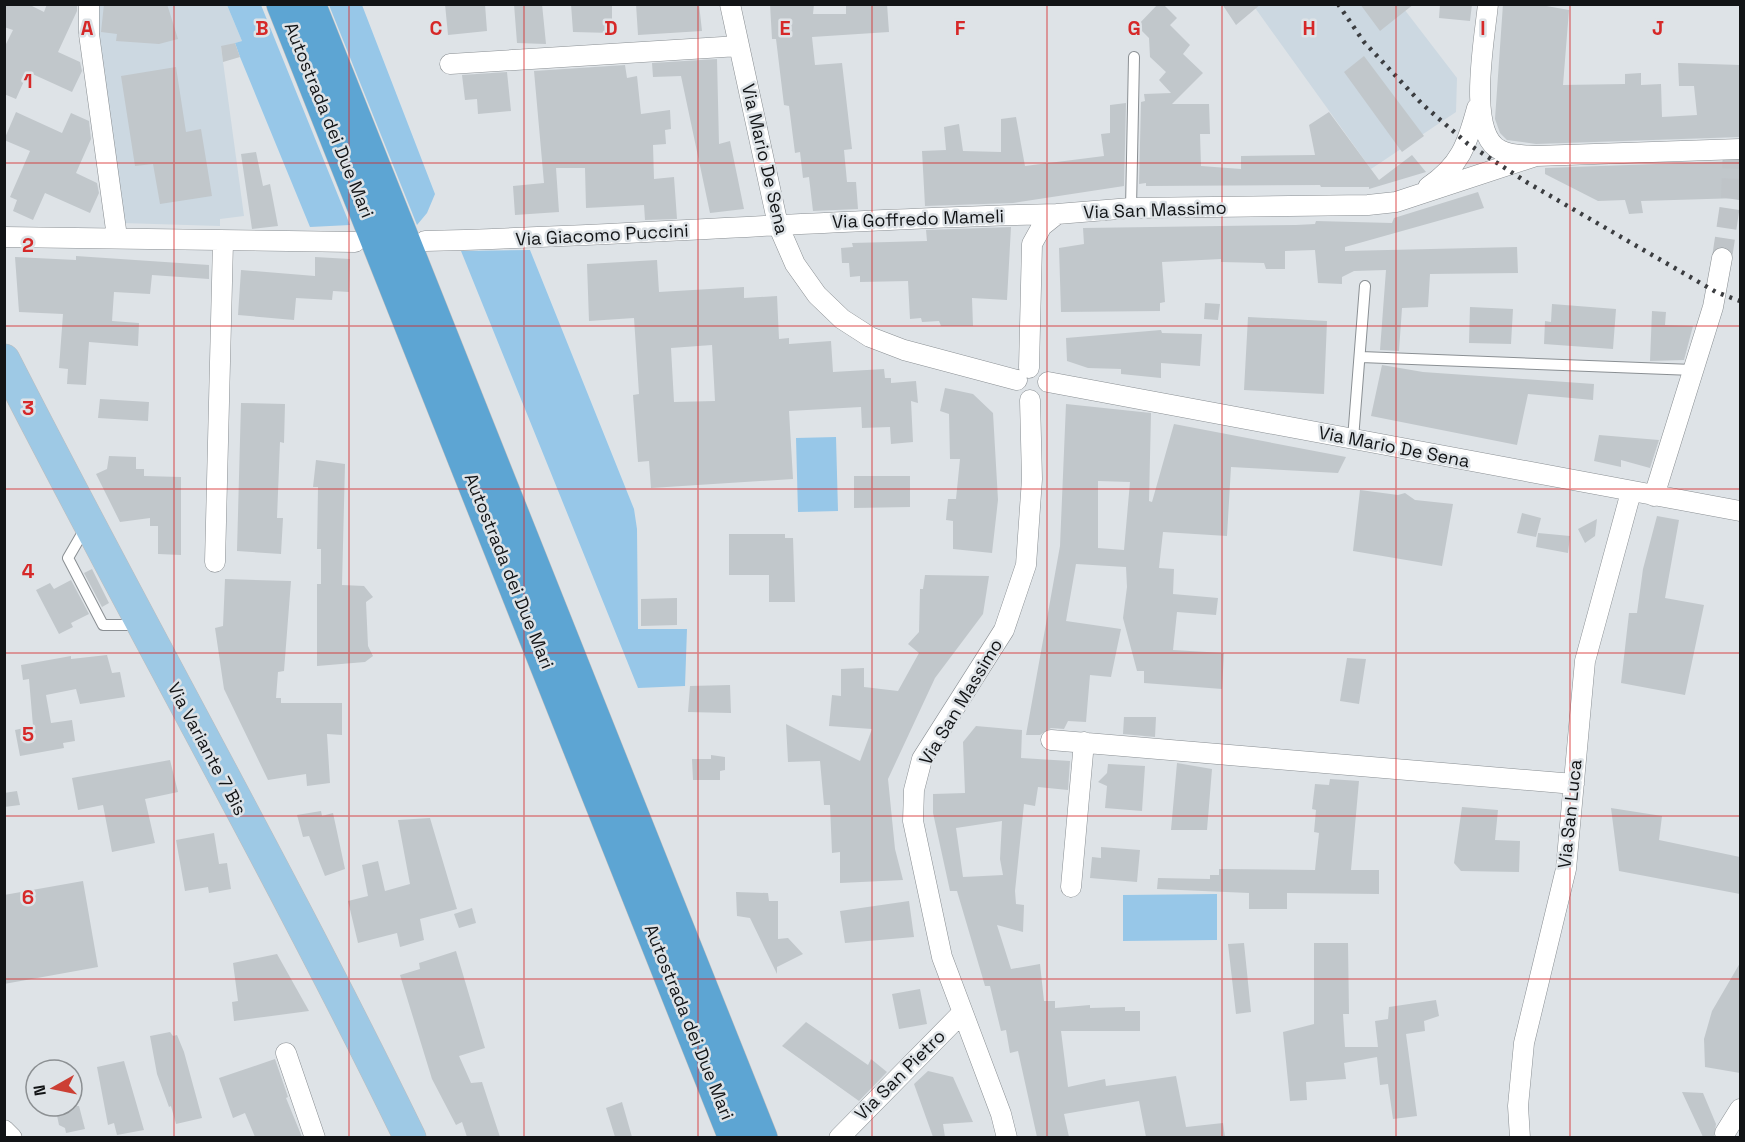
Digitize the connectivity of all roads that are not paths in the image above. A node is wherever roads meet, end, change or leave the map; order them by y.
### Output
1 (89, 4) edge
2 (283, 4) edge
3 (309, 4) edge
4 (730, 4) edge
5 (1488, 4) edge
6 (739, 46) junction
7 (1134, 57) dead end
8 (450, 64) dead end
9 (1480, 93) junction
10 (1740, 149) edge
11 (1536, 156) junction
12 (1416, 196) junction
13 (1131, 208) junction
14 (1057, 214) junction
15 (778, 225) junction
16 (4, 237) edge
17 (117, 237) junction
18 (223, 242) junction
19 (355, 242) dead end
20 (425, 242) dead end
21 (1722, 258) tunnel mouth
22 (1365, 286) dead end
23 (1360, 357) junction
24 (4, 360) edge
25 (1693, 370) junction
26 (1023, 374) junction
27 (1048, 382) junction
28 (1030, 400) junction
29 (1353, 439) junction
30 (1631, 492) junction
31 (1654, 496) junction
32 (1740, 512) edge
33 (215, 562) dead end
34 (1051, 740) dead end
35 (1084, 742) junction
36 (1574, 784) junction
37 (1071, 887) dead end
38 (962, 1013) junction
39 (286, 1053) dead end
40 (1740, 1109) edge
41 (4, 1130) edge
42 (1725, 1133) dead end
43 (12, 1137) edge
44 (315, 1137) edge
45 (410, 1137) edge
46 (735, 1137) edge
47 (761, 1137) edge
48 (839, 1137) edge
49 (1007, 1137) edge
50 (1520, 1137) edge

1 - 17 street
2 - 46 highway, Autostrada dei Due Mari
3 - 47 highway, Autostrada dei Due Mari
4 - 6 street, Via Mario De Sena
5 - 9 street
6 - 8 street
6 - 15 street, Via Mario De Sena
7 - 13 lane
9 - 11 street
9 - 12 street
10 - 11 street
11 - 12 street, Via San Massimo
12 - 13 street, Via San Massimo
13 - 14 street, Via San Massimo
14 - 15 street, Via Goffredo Mameli
14 - 26 street, Via San Massimo
15 - 20 street, Via Giacomo Puccini
15 - 26 street, Via Mario De Sena
16 - 17 street
17 - 18 street
18 - 19 street
18 - 33 street
21 - 25 street
22 - 23 lane
23 - 25 lane
23 - 29 lane
24 - 45 main road, Via Variante 7 Bis
25 - 31 street
26 - 27 street
26 - 28 street
27 - 28 street
27 - 29 street, Via Mario De Sena
28 - 38 street, Via San Massimo
29 - 30 street, Via Mario De Sena
30 - 31 street, Via Mario De Sena
30 - 36 street, Via San Luca
31 - 32 street, Via Mario De Sena
34 - 35 street
35 - 36 street
35 - 37 street
36 - 50 street, Via San Luca
38 - 48 street, Via San Pietro
38 - 49 street, Via San Massimo
39 - 44 street
40 - 42 street
41 - 43 street

